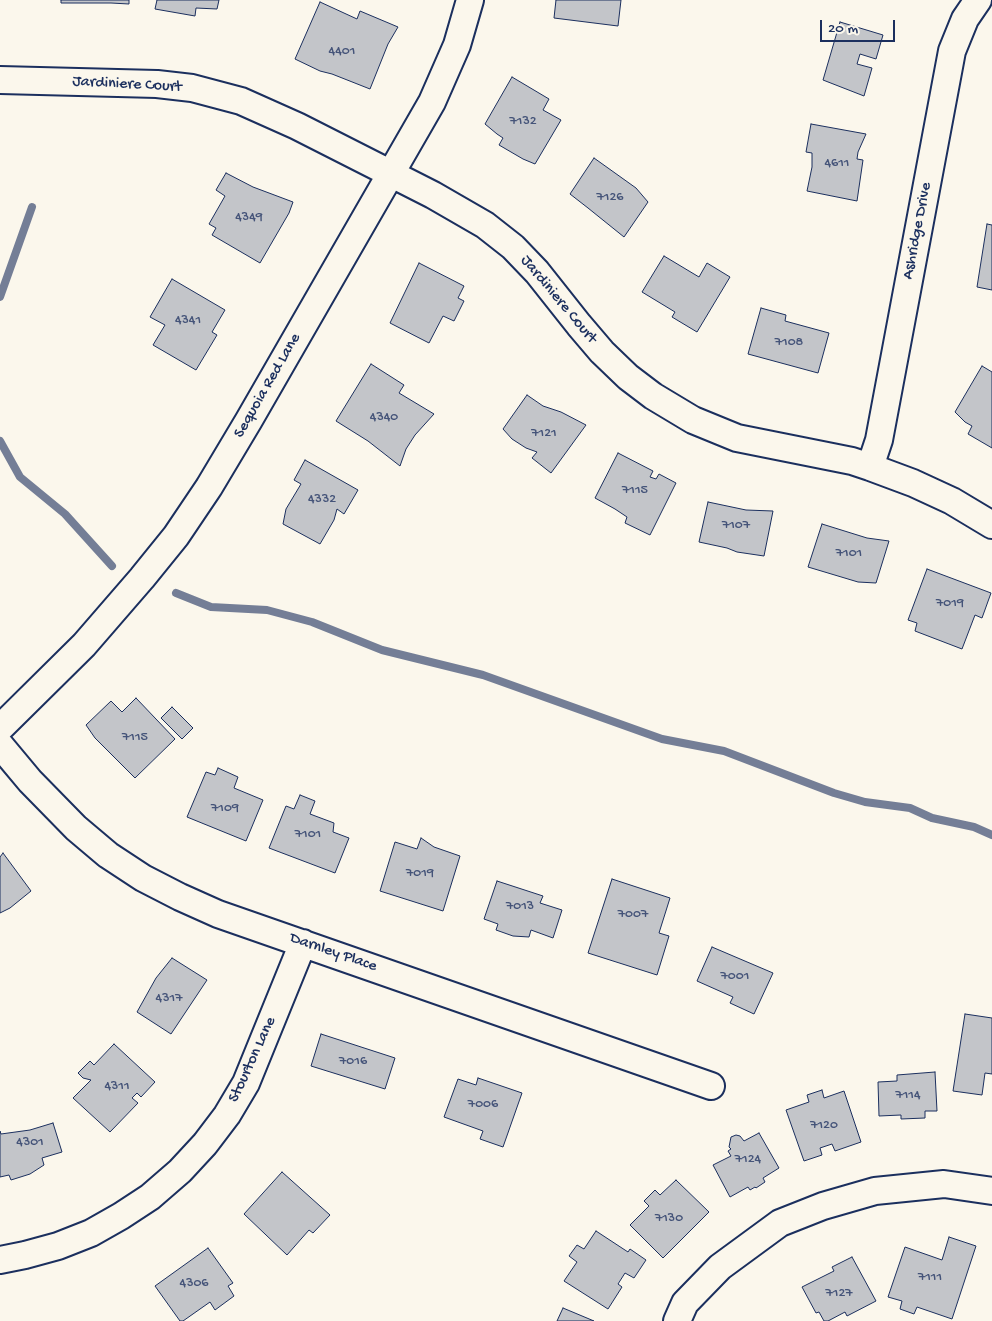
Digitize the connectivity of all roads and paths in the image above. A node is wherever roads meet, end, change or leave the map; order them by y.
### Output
1 (470, 0) edge
2 (978, 0) edge
3 (0, 80) edge
4 (390, 173) junction
5 (870, 467) junction
6 (992, 525) edge
7 (0, 728) edge
8 (0, 745) edge
9 (303, 943) junction
10 (710, 1086) dead end
11 (992, 1191) edge
12 (0, 1260) edge
13 (677, 1321) edge

1 - 4 street, Sequoia Red Lane
2 - 5 street, Ashridge Drive
3 - 4 street, Jardiniere Court
4 - 5 street, Jardiniere Court
4 - 7 street, Sequoia Red Lane
5 - 6 street, Jardiniere Court
8 - 9 street, Darnley Place
9 - 10 street, Darnley Place
9 - 12 street, Stourton Lane
11 - 13 street

